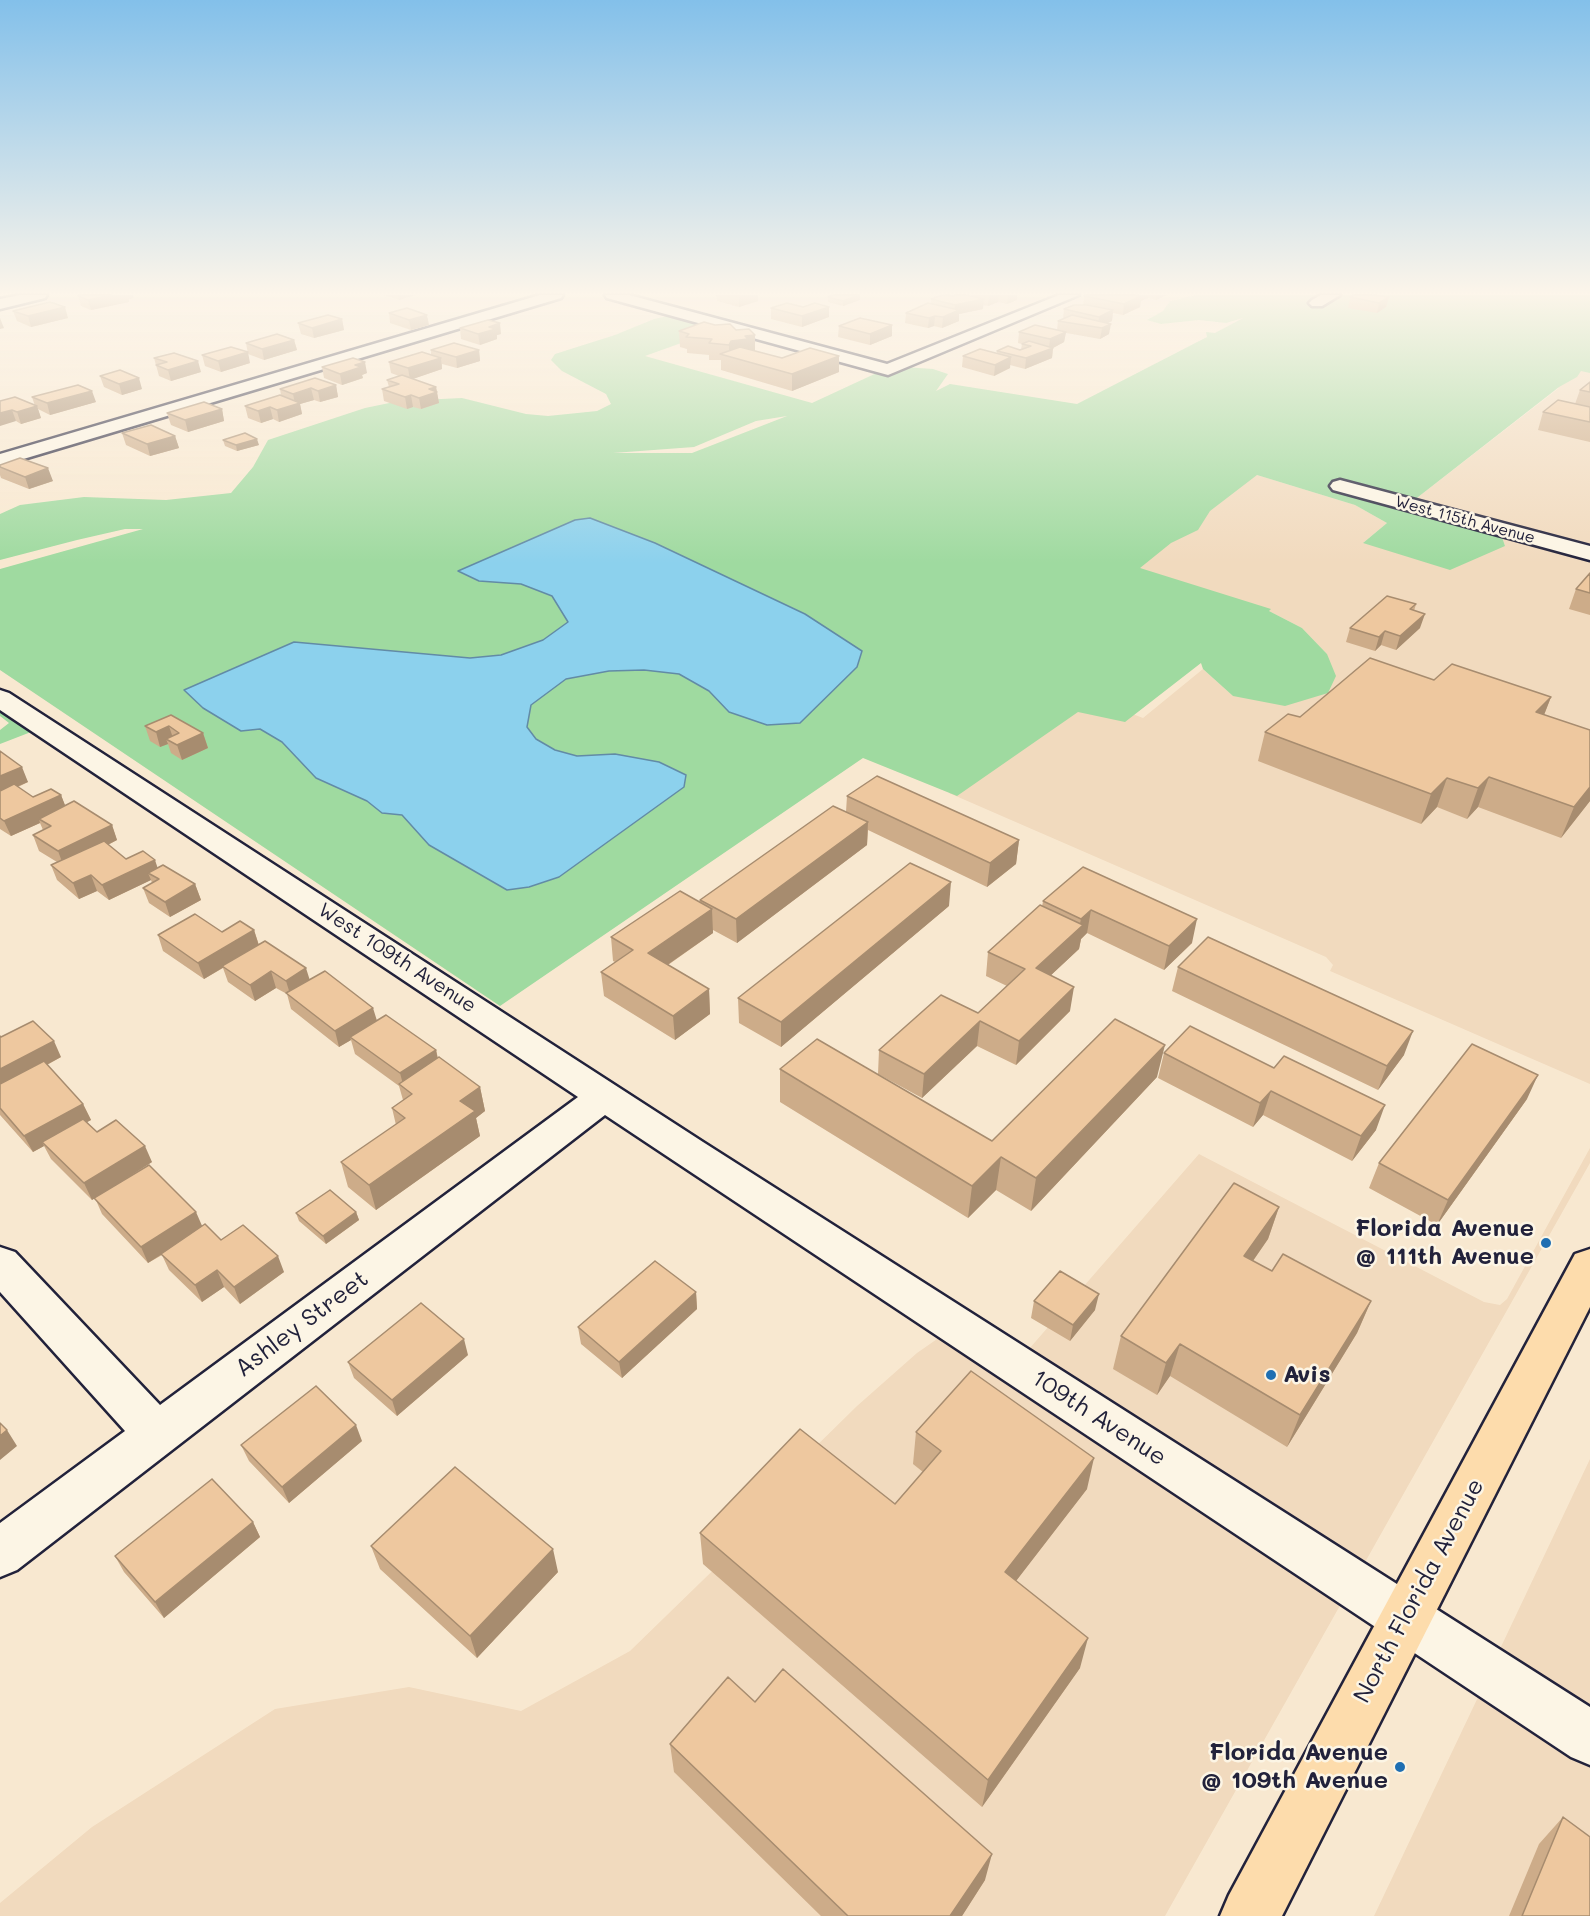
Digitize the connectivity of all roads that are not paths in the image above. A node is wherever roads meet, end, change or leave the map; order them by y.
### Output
1 (255, 384) edge
2 (0, 460) edge
3 (1340, 486) dead end
4 (1590, 553) edge
5 (0, 698) edge
6 (604, 1096) junction
7 (793, 1220) joint
8 (0, 1264) edge
9 (1590, 1266) edge
10 (157, 1434) junction
11 (0, 1553) edge
12 (1405, 1617) junction
13 (1590, 1738) edge
14 (1250, 1916) edge

1 - 2 street
3 - 4 street, West 115th Avenue
5 - 6 street, West 109th Avenue
6 - 7 street, West 109th Avenue
6 - 10 street, Ashley Street
7 - 12 street, 109th Avenue
8 - 10 street
9 - 12 main road, North Florida Avenue
10 - 11 street, Ashley Street
12 - 13 street, 109th Avenue
12 - 14 main road, North Florida Avenue

